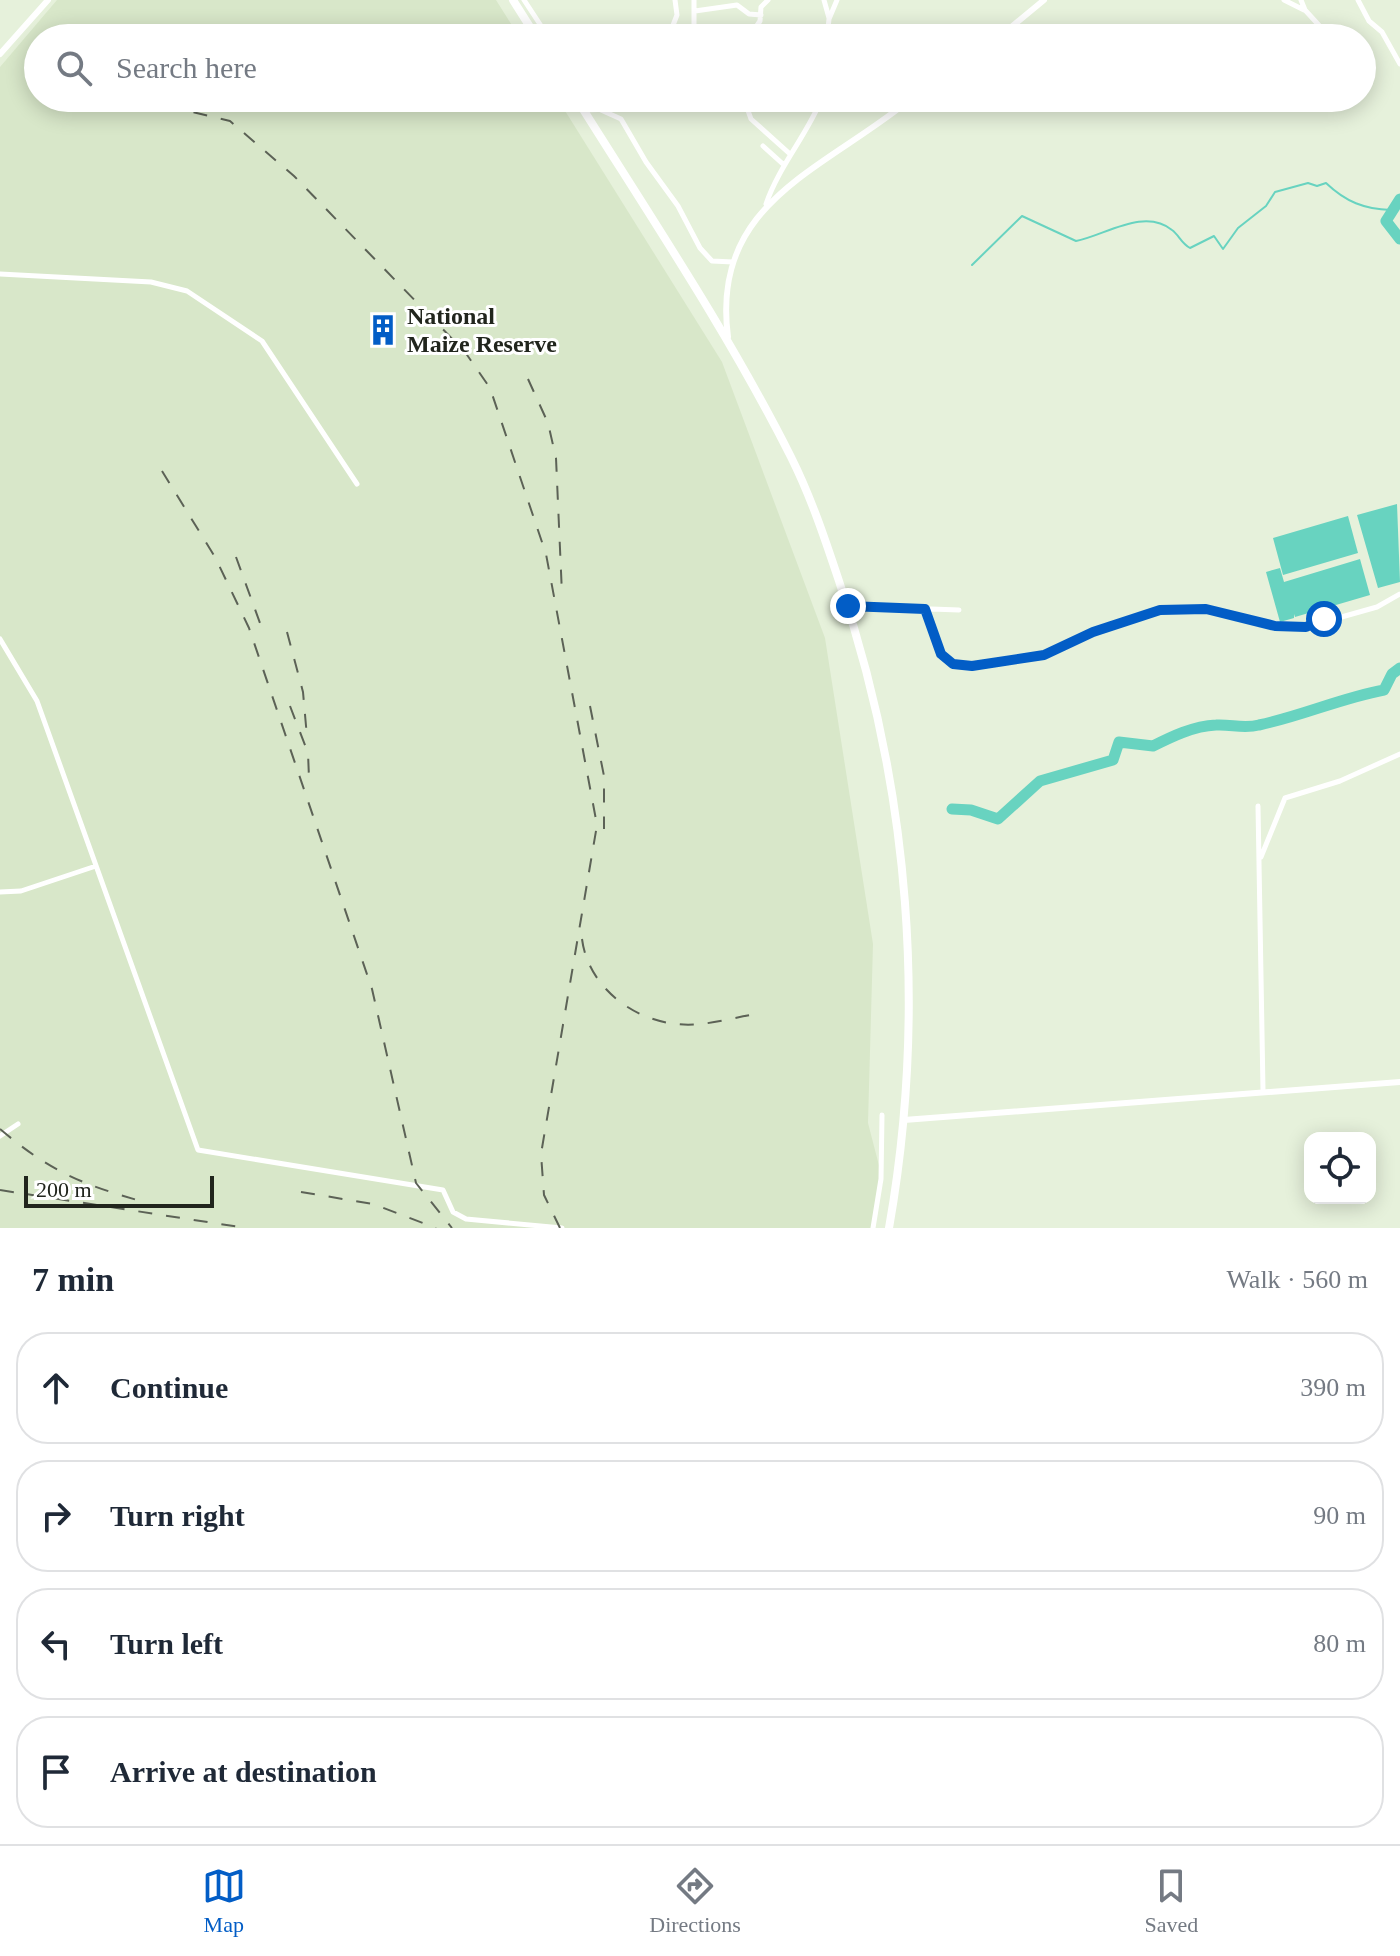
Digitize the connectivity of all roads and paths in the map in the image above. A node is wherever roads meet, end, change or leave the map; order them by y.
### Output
1 (48, 0) edge
2 (513, 0) edge
3 (524, 0) edge
4 (675, 0) edge
5 (694, 0) edge
6 (768, 0) edge
7 (824, 0) edge
8 (837, 0) edge
9 (1044, 0) edge
10 (1284, 0) edge
11 (1301, 0) edge
12 (1358, 0) edge
13 (1305, 10) junction
14 (695, 11) junction
15 (761, 15) junction
16 (829, 19) junction
17 (27, 24) edge
18 (528, 24) edge
19 (540, 24) edge
20 (673, 24) edge
21 (695, 24) edge
22 (756, 24) edge
23 (828, 24) edge
24 (1015, 24) edge
25 (1318, 24) edge
26 (1373, 24) edge
27 (24, 27) edge
28 (1376, 27) edge
29 (0, 54) edge
30 (1400, 64) edge
31 (584, 112) edge
32 (605, 112) edge
33 (748, 112) edge
34 (815, 112) edge
35 (890, 112) edge
36 (763, 146) dead end
37 (790, 154) junction
38 (784, 165) junction
39 (766, 204) junction
40 (733, 262) junction
41 (0, 274) edge
42 (728, 339) junction
43 (357, 484) dead end
44 (1400, 594) edge
45 (848, 606) junction
46 (925, 609) junction
47 (959, 610) dead end
48 (0, 639) edge
49 (1400, 754) edge
50 (1258, 806) dead end
51 (1259, 860) junction
52 (96, 866) junction
53 (0, 892) edge
54 (1400, 1082) edge
55 (1263, 1090) junction
56 (882, 1115) dead end
57 (904, 1120) junction
58 (18, 1124) dead end
59 (0, 1136) edge
60 (562, 1228) edge
61 (873, 1228) edge
62 (889, 1228) edge

1 - 17 street
2 - 18 highway
3 - 19 street
4 - 20 street
5 - 14 street
6 - 15 street
7 - 16 street
8 - 16 street
9 - 24 street
10 - 13 street
11 - 13 street
12 - 26 street
13 - 25 street
14 - 15 street
14 - 21 street
15 - 22 street
16 - 23 street
27 - 29 street
28 - 30 street
31 - 42 highway
32 - 40 street
33 - 37 street
34 - 37 street
35 - 39 street
36 - 38 street
37 - 38 street
38 - 39 street
39 - 40 street
40 - 42 street
41 - 43 street
42 - 45 highway
44 - 46 street
45 - 46 street
45 - 57 highway
46 - 47 street
48 - 52 street
49 - 51 street
50 - 51 street
51 - 55 street
52 - 53 street
52 - 60 street
54 - 55 street
55 - 57 street
56 - 61 street
57 - 62 highway
58 - 59 street

